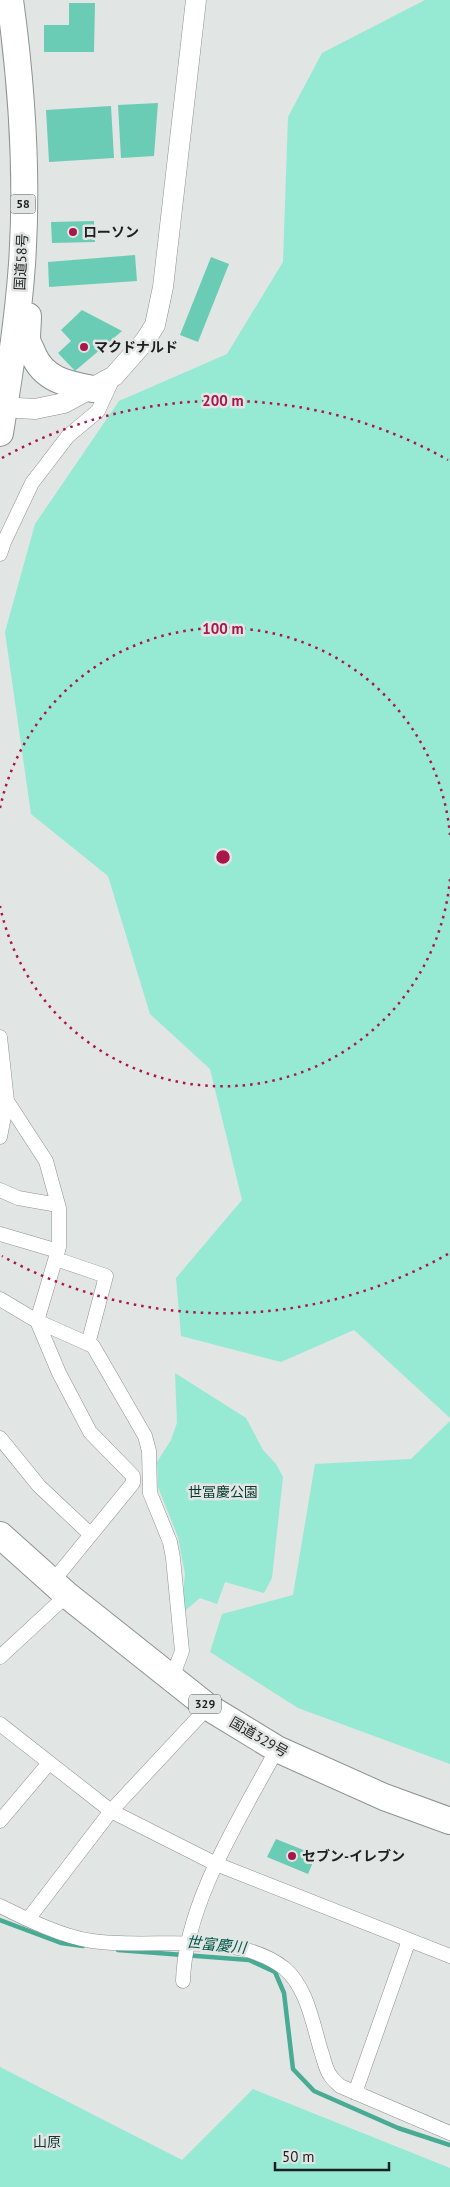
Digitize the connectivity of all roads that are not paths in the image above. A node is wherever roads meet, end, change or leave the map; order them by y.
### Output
1 (10, 0) edge
2 (196, 0) edge
3 (22, 263) junction
4 (103, 382) junction
5 (1, 416) edge
6 (0, 554) edge
7 (0, 1037) edge
8 (4, 1109) edge
9 (0, 1137) edge
10 (0, 1190) edge
11 (58, 1205) junction
12 (0, 1234) edge
13 (57, 1255) junction
14 (0, 1299) edge
15 (37, 1321) junction
16 (65, 1334) junction
17 (46, 1344) junction
18 (88, 1344) junction
19 (0, 1438) edge
20 (90, 1534) junction
21 (0, 1535) edge
22 (60, 1588) junction
23 (0, 1657) edge
24 (172, 1678) junction
25 (208, 1707) junction
26 (0, 1724) edge
27 (277, 1749) junction
28 (49, 1763) junction
29 (110, 1811) junction
30 (0, 1821) edge
31 (450, 1821) edge
32 (216, 1864) junction
33 (0, 1906) edge
34 (29, 1918) junction
35 (409, 1940) junction
36 (186, 1943) junction
37 (450, 1956) edge
38 (183, 1981) dead end
39 (354, 2093) junction
40 (450, 2133) edge

1 - 3 highway, 国道58号 / 58
2 - 4 street
3 - 4 highway
3 - 5 highway, 国道58号 / 58
4 - 5 street
4 - 6 street
7 - 8 street
8 - 9 street
8 - 11 street
10 - 11 street
11 - 13 street
12 - 13 street
13 - 15 street
13 - 18 street
14 - 15 street
15 - 16 street
15 - 17 street
16 - 17 street
16 - 18 street
17 - 20 street
18 - 24 street
19 - 20 street
20 - 22 street
21 - 22 highway, 国道329号 / 329
22 - 23 street
22 - 24 highway, 国道329号 / 329
24 - 25 highway, 国道329号 / 329
25 - 27 highway, 国道329号 / 329
25 - 29 street
26 - 28 street
27 - 31 highway, 国道329号 / 329
27 - 32 street
28 - 29 street
28 - 30 street
29 - 32 street
29 - 34 street
32 - 35 street
32 - 36 street
33 - 34 street
34 - 36 street
35 - 37 street
35 - 39 street
36 - 38 street
36 - 39 street
39 - 40 street

